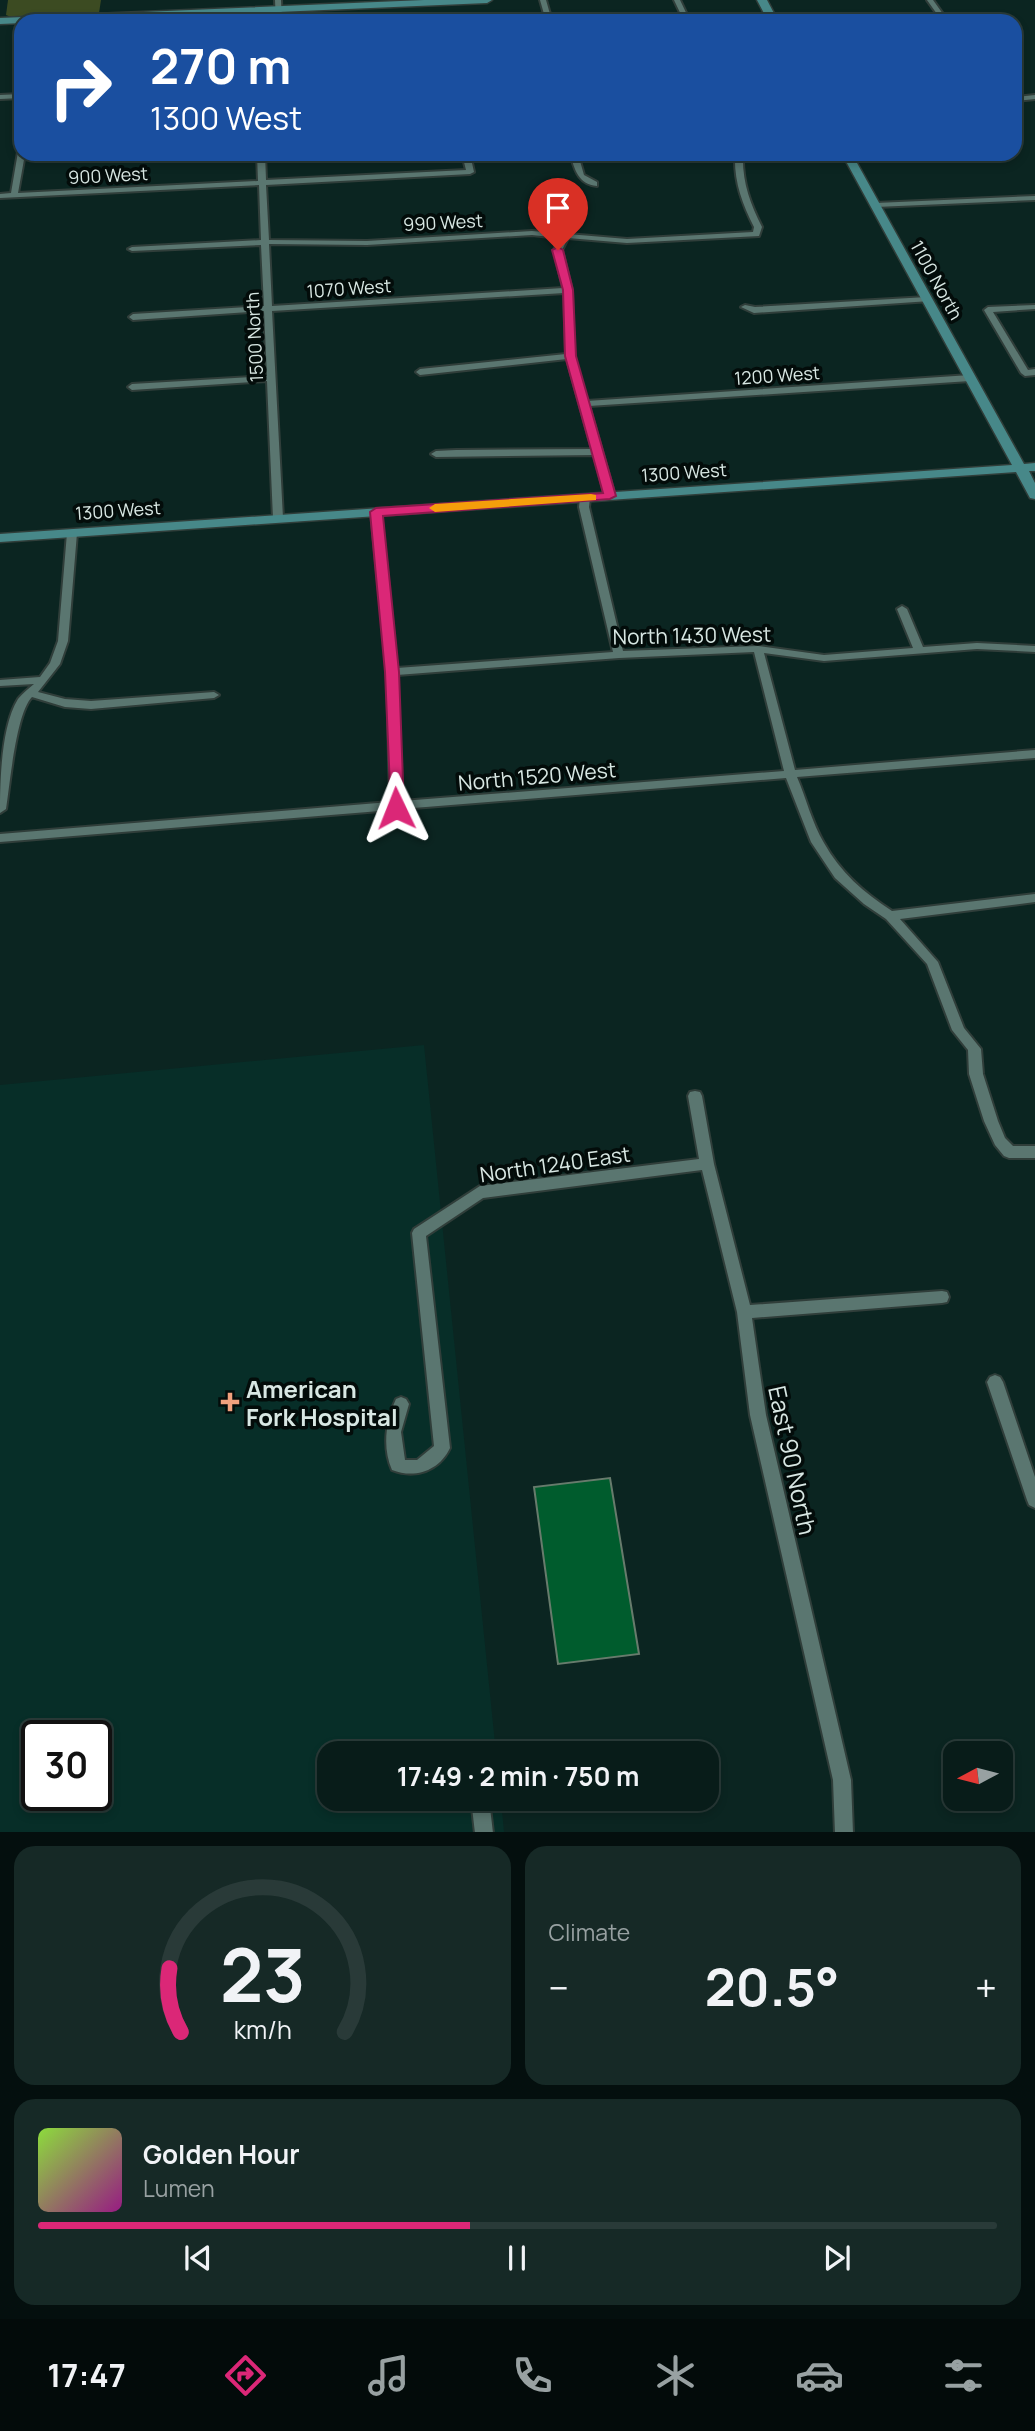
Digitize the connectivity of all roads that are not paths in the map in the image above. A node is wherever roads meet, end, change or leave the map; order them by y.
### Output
1 (487, 0) edge
2 (278, 4) edge
3 (114, 14) edge
4 (20, 161) edge
5 (261, 161) edge
6 (468, 161) edge
7 (576, 161) edge
8 (738, 161) edge
9 (850, 161) edge
10 (261, 183) junction
11 (594, 184) dead end
12 (14, 195) junction
13 (0, 196) edge
14 (1035, 198) edge
15 (876, 205) junction
16 (756, 234) joint
17 (565, 236) junction
18 (265, 242) junction
19 (132, 248) dead end
20 (568, 290) junction
21 (927, 299) junction
22 (745, 307) dead end
23 (1035, 307) edge
24 (267, 310) junction
25 (988, 310) joint
26 (133, 317) dead end
27 (570, 356) junction
28 (1035, 372) edge
29 (420, 373) dead end
30 (272, 378) junction
31 (971, 378) junction
32 (132, 387) dead end
33 (585, 404) junction
34 (598, 452) junction
35 (436, 454) dead end
36 (1028, 468) edge
37 (1035, 495) edge
38 (610, 496) junction
39 (585, 498) junction
40 (376, 512) junction
41 (278, 518) junction
42 (72, 533) junction
43 (0, 538) edge
44 (902, 608) dead end
45 (758, 649) junction
46 (1035, 649) edge
47 (920, 651) junction
48 (619, 654) junction
49 (392, 672) junction
50 (43, 680) junction
51 (0, 683) edge
52 (30, 693) junction
53 (214, 695) dead end
54 (1035, 754) edge
55 (790, 773) junction
56 (396, 808) junction
57 (0, 809) edge
58 (0, 838) edge
59 (817, 842) joint
60 (1035, 898) edge
61 (890, 916) junction
62 (695, 1096) dead end
63 (1035, 1152) edge
64 (707, 1164) junction
65 (419, 1233) joint
66 (942, 1297) dead end
67 (744, 1312) junction
68 (995, 1382) dead end
69 (401, 1404) dead end
70 (1035, 1500) edge
71 (481, 1811) edge
72 (484, 1832) edge
73 (844, 1832) edge

1 - 2 street
2 - 3 street
4 - 12 street
5 - 10 street, 1500 North
6 - 10 street, 900 West
7 - 11 street
8 - 16 street
9 - 15 street, 1100 North
10 - 12 street, 900 West
10 - 18 street, 1500 North
12 - 13 street, 900 West
14 - 15 street
15 - 21 street, 1100 North
16 - 17 street, 990 West
17 - 18 street, 990 West
17 - 20 street
18 - 19 street, 990 West
18 - 24 street, 1500 North
20 - 24 street, 1070 West
20 - 27 street
21 - 22 street
21 - 31 street, 1100 North
23 - 25 street
24 - 26 street, 1070 West
24 - 30 street, 1500 North
25 - 28 street
27 - 29 street
27 - 33 street
30 - 32 street
30 - 41 street, 1500 North
31 - 33 street, 1200 West
31 - 36 street, 1100 North
33 - 34 street
34 - 35 street
34 - 38 street
36 - 37 street, 1100 North
36 - 38 street, 1300 West
38 - 39 street, 1300 West
39 - 40 street, 1300 West
39 - 48 street
40 - 41 street, 1300 West
40 - 49 street
41 - 42 street, 1300 West
42 - 43 street, 1300 West
42 - 50 street
44 - 47 street
45 - 47 street, North 1430 West
45 - 48 street, North 1430 West
45 - 55 street
46 - 47 street, North 1430 West
48 - 49 street, North 1430 West
49 - 56 street
50 - 51 street
50 - 52 street
52 - 53 street
52 - 57 street
54 - 55 street, North 1520 West
55 - 56 street, North 1520 West
55 - 59 street
56 - 58 street, North 1520 West
59 - 61 street
60 - 61 street
61 - 63 street
62 - 64 street, East 90 North
64 - 65 street, North 1240 East
64 - 67 street, East 90 North
65 - 69 street
66 - 67 street
67 - 73 street, East 90 North
68 - 70 street
71 - 72 street

